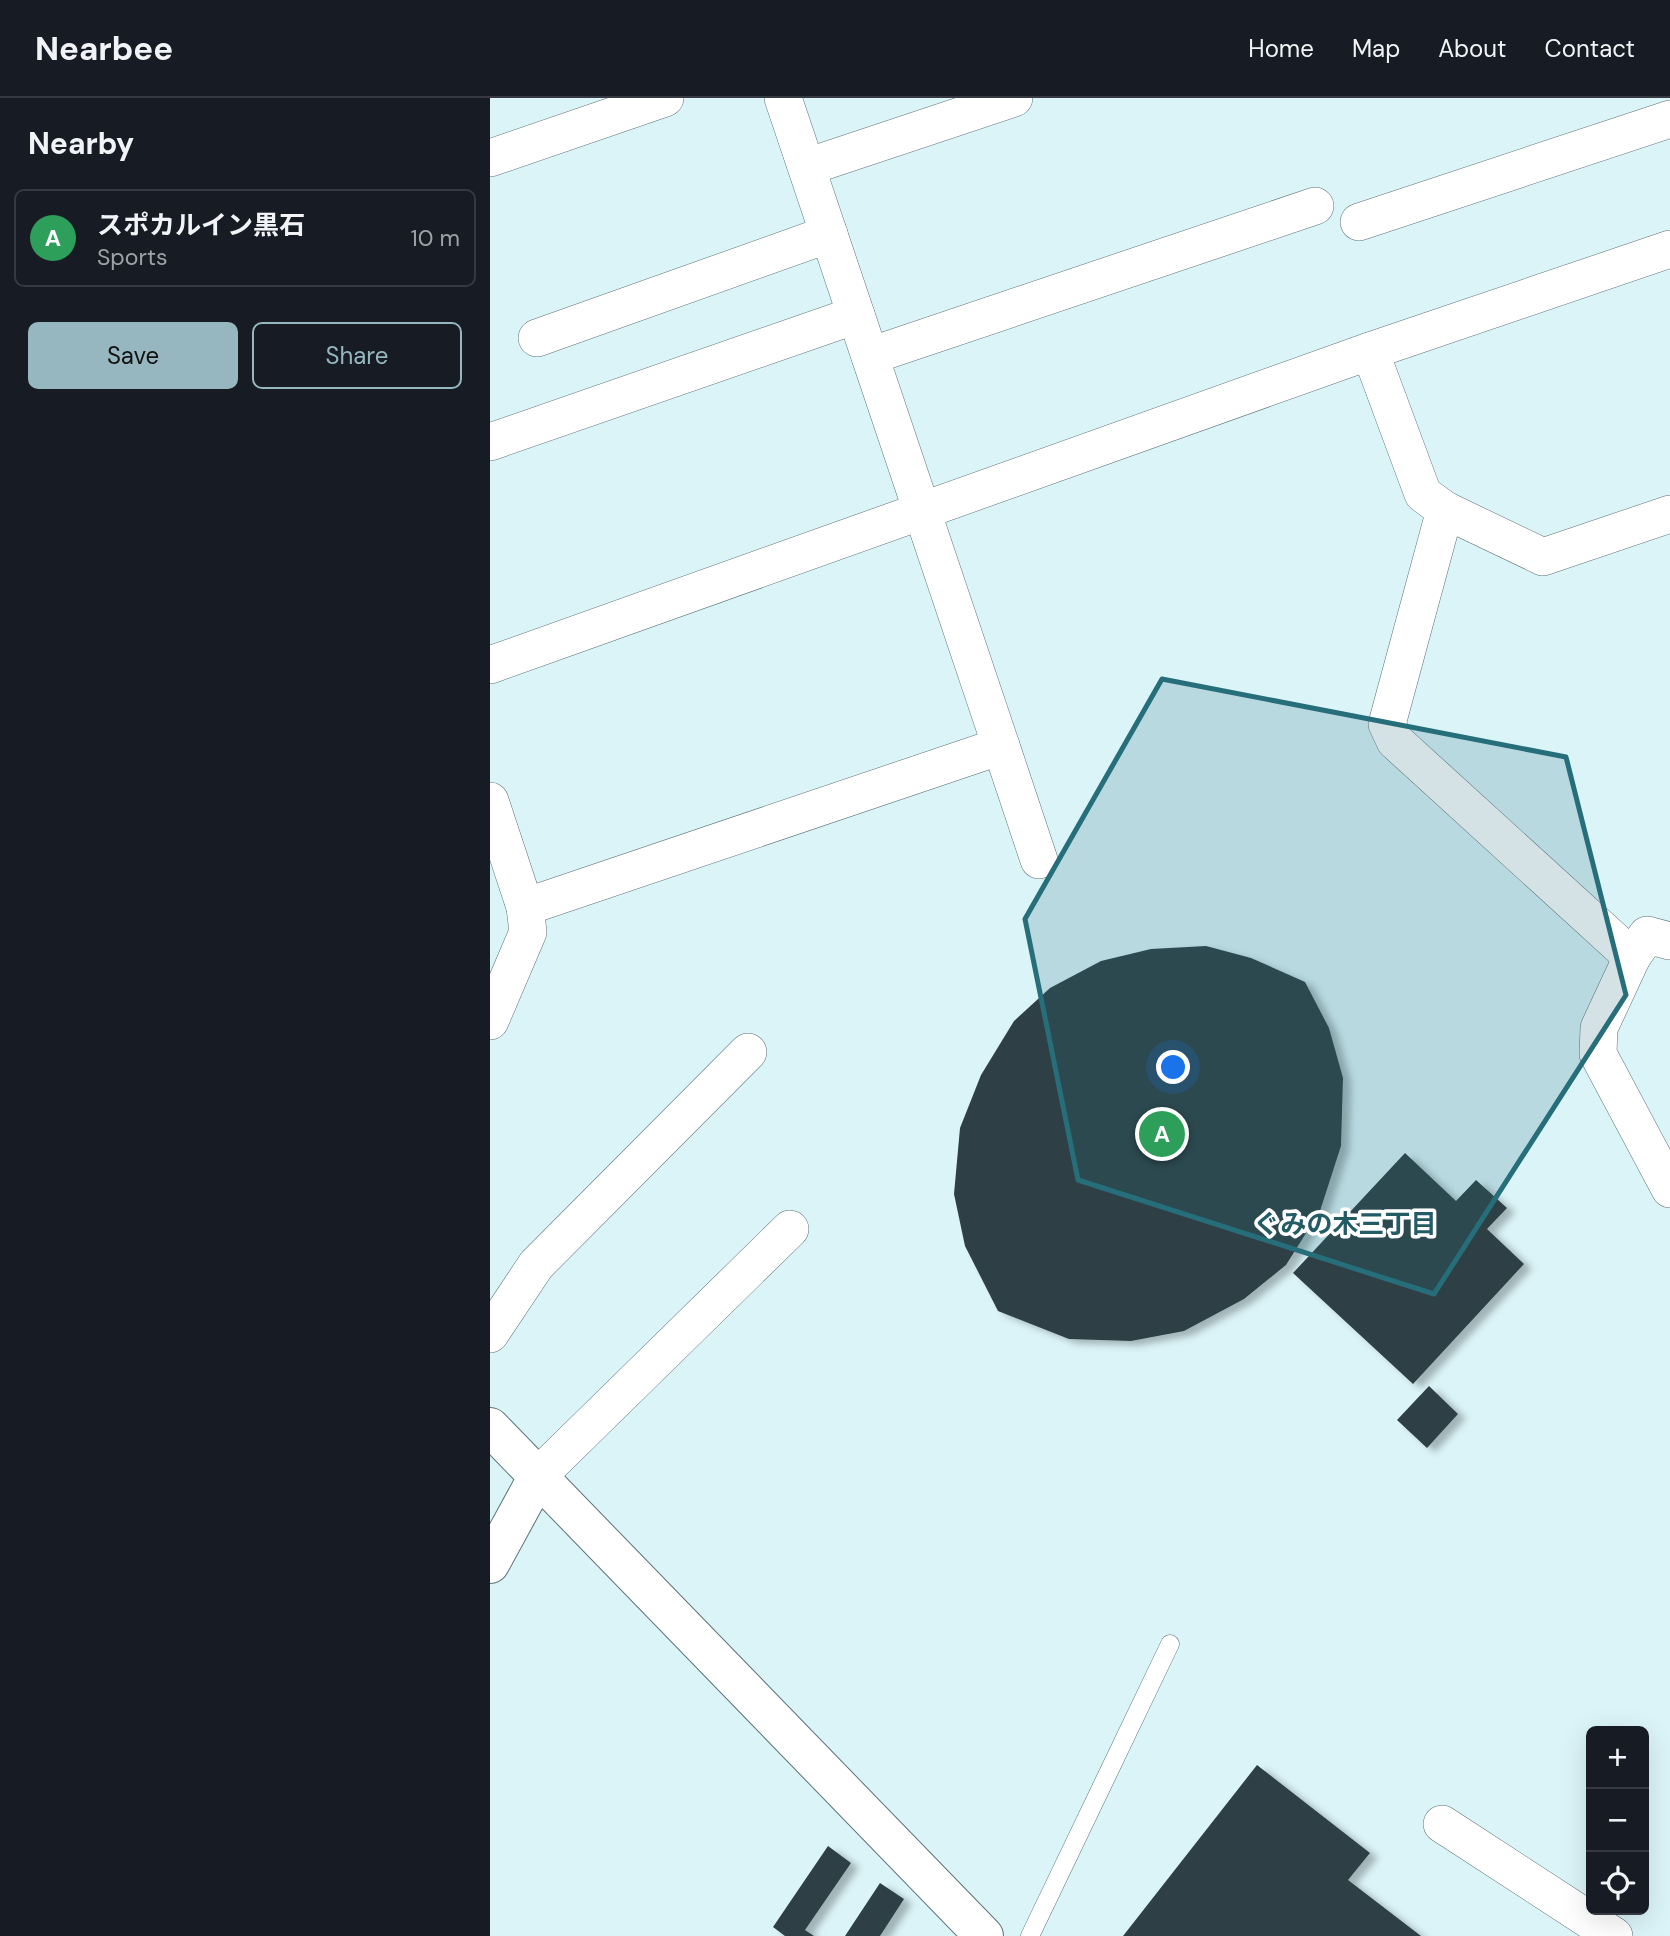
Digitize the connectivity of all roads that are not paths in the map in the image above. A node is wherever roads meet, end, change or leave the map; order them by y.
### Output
1 (665, 98) edge
2 (783, 98) edge
3 (1014, 98) edge
4 (1670, 119) edge
5 (490, 158) edge
6 (807, 167) junction
7 (1315, 206) dead end
8 (1359, 222) dead end
9 (829, 234) junction
10 (1670, 249) edge
11 (856, 316) junction
12 (537, 338) dead end
13 (1370, 351) junction
14 (870, 356) junction
15 (490, 442) edge
16 (1445, 510) junction
17 (922, 512) junction
18 (1670, 514) edge
19 (490, 665) edge
20 (1001, 746) junction
21 (490, 801) edge
22 (1039, 860) dead end
23 (525, 907) junction
24 (1670, 941) edge
25 (1632, 957) junction
26 (490, 1021) edge
27 (748, 1052) dead end
28 (1670, 1189) edge
29 (790, 1229) dead end
30 (490, 1334) edge
31 (490, 1427) edge
32 (538, 1476) junction
33 (490, 1563) edge
34 (1170, 1644) dead end
35 (1442, 1824) dead end
36 (984, 1936) edge
37 (1030, 1936) edge
38 (1614, 1936) edge

1 - 5 street
2 - 6 street
3 - 6 street
4 - 8 street
6 - 9 street
7 - 14 street
9 - 11 street
9 - 12 street
10 - 13 street
11 - 14 street
11 - 15 street
13 - 16 street
13 - 17 street
14 - 17 street
16 - 18 street
16 - 25 street
17 - 19 street
17 - 20 street
20 - 22 street
20 - 23 street
21 - 23 street
23 - 26 street
24 - 25 street
25 - 28 street
27 - 30 street
29 - 32 street
31 - 32 street
32 - 33 street
32 - 36 street
34 - 37 lane
35 - 38 street

